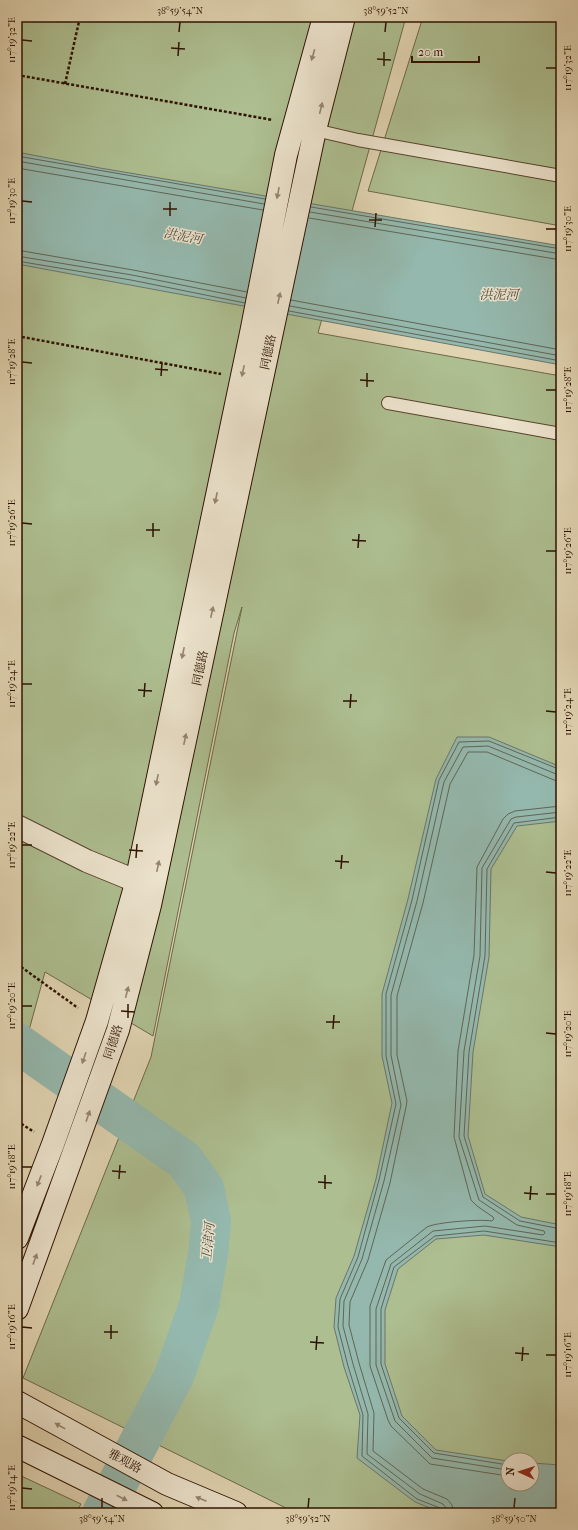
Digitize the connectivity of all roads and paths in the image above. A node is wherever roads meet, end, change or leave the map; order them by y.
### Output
1 (80, 17) edge
2 (324, 17) edge
3 (344, 17) edge
4 (17, 75) edge
5 (65, 84) junction
6 (294, 124) junction
7 (315, 130) junction
8 (561, 176) edge
9 (261, 334) junction
10 (17, 336) edge
11 (241, 378) junction
12 (388, 403) dead end
13 (561, 434) edge
14 (17, 826) edge
15 (145, 884) junction
16 (17, 964) edge
17 (97, 1022) junction
18 (17, 1238) edge
19 (17, 1309) edge
20 (17, 1402) edge
21 (17, 1446) edge
22 (151, 1513) edge
23 (236, 1513) edge

1 - 5 path
2 -> 6 main road, 同德路
7 -> 3 main road, 同德路
4 - 5 path
5 - 6 path
6 -> 9 main road, 同德路
7 - 8 lane
9 -> 7 main road, 同德路
9 -> 11 main road, 同德路
15 -> 9 main road, 同德路
10 - 11 path
11 -> 15 main road, 同德路
12 - 13 lane
14 - 15 main road
15 - 17 main road, 同德路
19 -> 15 main road, 同德路
16 - 17 path
17 -> 18 main road, 同德路
23 -> 20 main road, 雅观路
21 -> 22 main road

